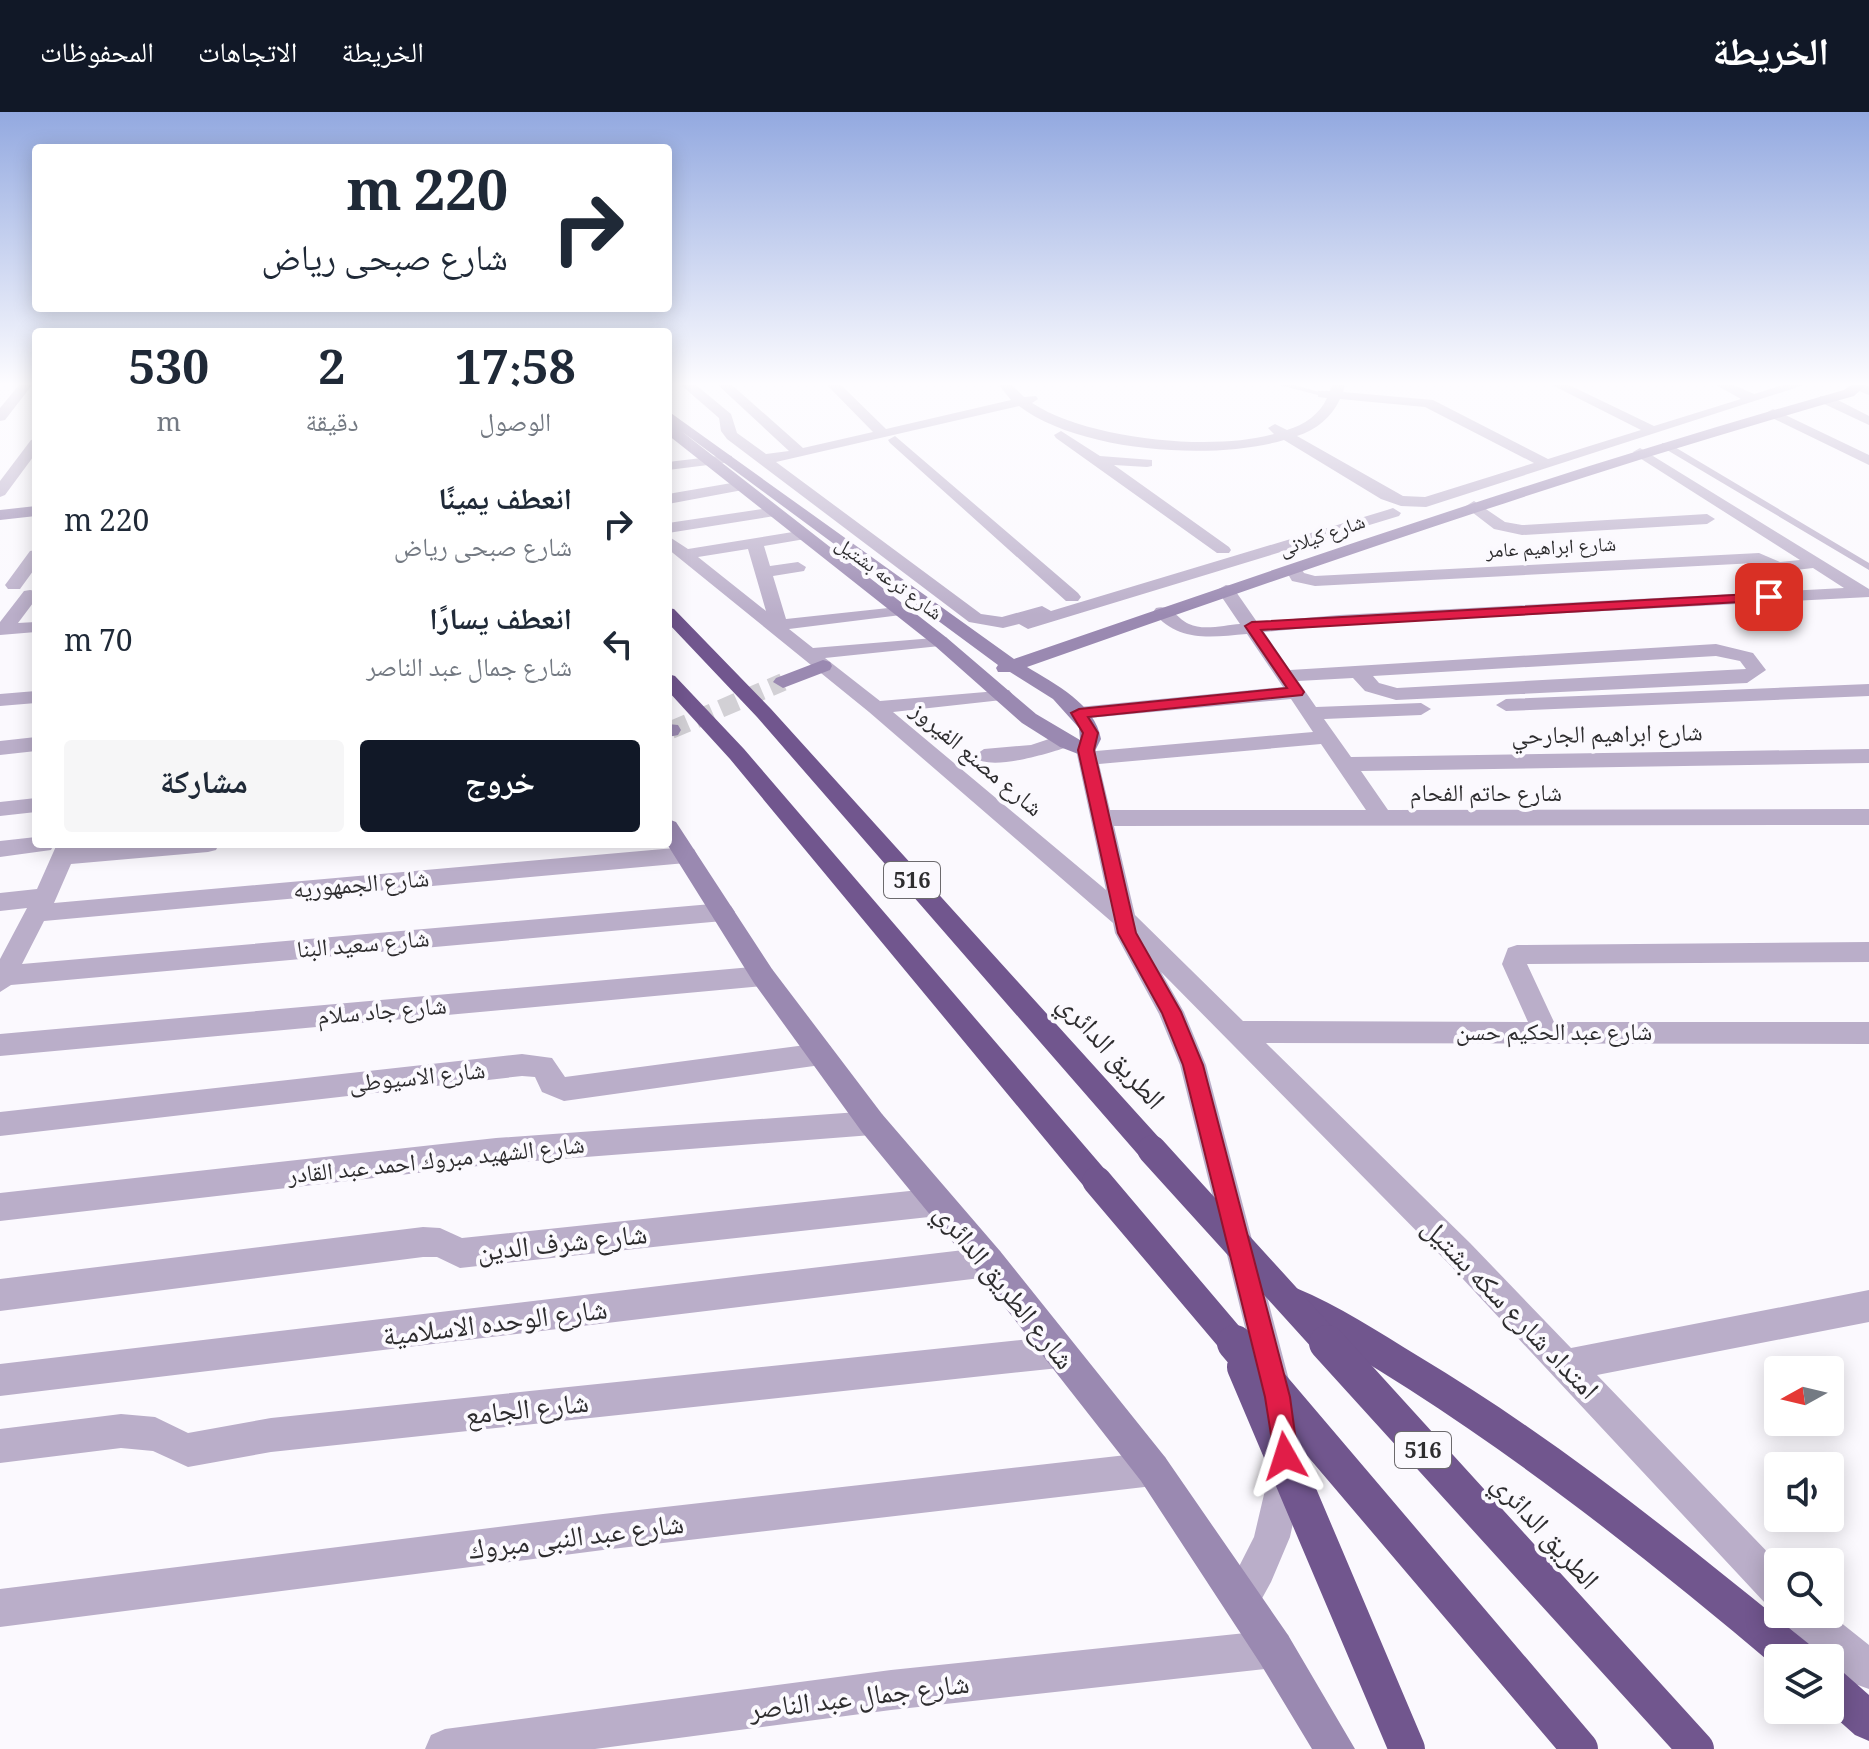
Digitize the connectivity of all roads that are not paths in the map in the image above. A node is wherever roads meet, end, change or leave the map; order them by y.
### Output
1 (22, 461) edge
2 (707, 461) edge
3 (720, 461) edge
4 (721, 461) edge
5 (766, 461) edge
6 (799, 461) edge
7 (917, 461) edge
8 (1097, 461) edge
9 (1119, 461) edge
10 (1314, 461) edge
11 (1323, 461) edge
12 (1542, 461) edge
13 (1550, 461) edge
14 (1611, 461) edge
15 (1655, 461) edge
16 (1692, 461) edge
17 (1147, 463) joint
18 (1545, 463) junction
19 (672, 466) edge
20 (778, 470) junction
21 (743, 486) junction
22 (0, 492) edge
23 (1142, 493) junction
24 (672, 498) edge
25 (1474, 506) junction
26 (32, 511) edge
27 (775, 512) junction
28 (1393, 513) junction
29 (0, 515) edge
30 (1707, 519) dead end
31 (1416, 526) junction
32 (672, 527) edge
33 (805, 535) junction
34 (755, 544) junction
35 (676, 548) edge
36 (1223, 550) dead end
37 (1815, 563) junction
38 (32, 565) edge
39 (798, 567) dead end
40 (1869, 567) edge
41 (1293, 569) junction
42 (763, 572) junction
43 (1226, 590) junction
44 (1865, 594) edge
45 (1072, 597) dead end
46 (901, 610) junction
47 (1042, 611) dead end
48 (1162, 612) junction
49 (672, 617) edge
50 (776, 625) junction
51 (1252, 626) junction
52 (32, 628) edge
53 (3, 632) edge
54 (940, 641) junction
55 (973, 641) junction
56 (815, 660) junction
57 (1012, 665) junction
58 (1358, 672) junction
59 (982, 676) junction
60 (783, 682) tunnel mouth
61 (672, 684) edge
62 (1292, 684) junction
63 (32, 694) edge
64 (1002, 694) junction
65 (1865, 694) edge
66 (0, 700) edge
67 (876, 708) junction
68 (1079, 713) junction
69 (1312, 713) junction
70 (1328, 737) junction
71 (32, 744) edge
72 (0, 748) edge
73 (1078, 750) junction
74 (984, 756) dead end
75 (1869, 756) edge
76 (1346, 764) junction
77 (32, 805) edge
78 (0, 809) edge
79 (1869, 817) edge
80 (1103, 818) junction
81 (1383, 819) junction
82 (672, 833) edge
83 (58, 848) edge
84 (0, 849) edge
85 (686, 855) junction
86 (0, 902) edge
87 (40, 905) junction
88 (723, 912) junction
89 (1123, 918) junction
90 (1869, 952) edge
91 (3, 972) edge
92 (763, 976) junction
93 (1239, 1032) junction
94 (1546, 1032) junction
95 (1869, 1033) edge
96 (0, 1045) edge
97 (821, 1054) junction
98 (872, 1123) junction
99 (0, 1124) edge
100 (938, 1202) junction
101 (0, 1207) edge
102 (989, 1262) junction
103 (0, 1295) edge
104 (1286, 1298) junction
105 (1869, 1306) edge
106 (1234, 1343) junction
107 (1059, 1352) junction
108 (1567, 1365) junction
109 (0, 1380) edge
110 (0, 1446) edge
111 (1153, 1469) junction
112 (1764, 1575) edge
113 (1241, 1600) junction
114 (0, 1608) edge
115 (1818, 1628) edge
116 (1778, 1644) edge
117 (1274, 1649) junction
118 (1869, 1670) edge
119 (1844, 1699) edge
120 (1869, 1721) edge
121 (445, 1749) edge
122 (1335, 1749) edge
123 (1407, 1749) edge
124 (1580, 1749) edge
125 (1696, 1749) edge

1 - 22 street
2 - 19 street
3 - 21 street, شارع ترعه بشتيل
4 - 55 street, شارع ترعه بشتيل
5 - 20 street
6 - 20 street
7 - 45 street
8 - 23 street
9 - 17 street
10 - 28 street
11 - 18 street
12 - 18 street
13 - 18 street
14 - 25 street, شارع كيلانى
15 - 37 street
16 - 40 lane
17 - 23 street
20 - 47 street
21 - 24 street
21 - 27 street, شارع ترعه بشتيل
23 - 36 street
25 - 30 street
25 - 31 street, شارع كيلانى
26 - 29 street
27 - 32 street
27 - 33 street, شارع ترعه بشتيل
28 - 31 street
28 - 55 street
31 - 41 street, شارع كيلانى
33 - 34 street
33 - 46 street, شارع ترعه بشتيل
34 - 35 street
34 - 42 street
35 - 50 street, شارع مصنع الفيروز
37 - 41 street, شارع ابراهيم عامر
37 - 44 street
38 - 53 street
39 - 42 street
41 - 43 street, شارع كيلانى
42 - 50 street
43 - 48 street, شارع كيلانى
43 - 51 street
44 - 51 street
46 - 50 street
46 - 54 street, شارع ترعه بشتيل
48 - 51 street
48 - 57 street, شارع كيلانى
49 - 104 highway, الطريق الدائري / 516, bridge
50 - 56 street, شارع مصنع الفيروز
51 - 62 street
52 - 53 street
54 - 56 street
54 - 59 street, شارع ترعه بشتيل
55 - 57 street, شارع ترعه بشتيل
56 - 60 street
56 - 67 street, شارع مصنع الفيروز
57 - 59 street, شارع كيلانى
57 - 68 street, شارع ترعه بشتيل
58 - 58 street
58 - 62 street
59 - 64 street, شارع ترعه بشتيل
61 - 106 highway, 516, bridge
62 - 68 street
62 - 69 street
63 - 66 street
64 - 67 street
64 - 73 street, شارع ترعه بشتيل
65 - 69 street
67 - 89 street, شارع مصنع الفيروز
68 - 73 street
69 - 70 street
70 - 73 street
70 - 76 street
71 - 72 street
73 - 74 street
73 - 80 street
75 - 76 street, شارع ابراهيم الجارحي
76 - 81 street
77 - 78 street
79 - 81 street, شارع حاتم الفحام
80 - 81 street, شارع حاتم الفحام
80 - 89 street
82 - 85 street, شارع الطريق الدائري
83 - 84 street
83 - 87 street
85 - 87 street, شارع الجمهوريه
85 - 88 street, شارع الطريق الدائري
86 - 87 street, شارع الجمهوريه
87 - 91 street
88 - 91 street, شارع سعيد البنا
88 - 92 street, شارع الطريق الدائري
89 - 93 street, شارع مصنع الفيروز
89 - 113 street
90 - 94 street
92 - 96 street, شارع جاد سلام
92 - 97 street, شارع الطريق الدائري
93 - 94 street, شارع عبد الحكيم حسن
93 - 108 street, امتداد شارع سكه بشتيل
94 - 95 street, شارع عبد الحكيم حسن
97 - 98 street, شارع الطريق الدائري
97 - 99 street, شارع الاسيوطى
98 - 100 street, شارع الطريق الدائري
98 - 101 street, شارع الشهيد مبروك احمد عبد القادر
100 - 102 street, شارع الطريق الدائري
100 - 103 street, شارع شرف الدين
102 - 107 street, شارع الطريق الدائري
102 - 109 street, شارع الوحده الاسلامية
104 - 116 highway
104 - 125 highway, الطريق الدائري / 516, bridge
105 - 108 street
106 - 123 highway, bridge
106 - 124 highway, 516, bridge
107 - 110 street, شارع الجامع
107 - 111 street, شارع الطريق الدائري
108 - 112 street, امتداد شارع سكه بشتيل
111 - 113 street, شارع الطريق الدائري
111 - 114 street, شارع عبد النبى مبروك
113 - 117 street, شارع الطريق الدائري
115 - 118 street
117 - 121 street, شارع جمال عبد الناصر
117 - 122 street, شارع الطريق الدائري
119 - 120 highway

